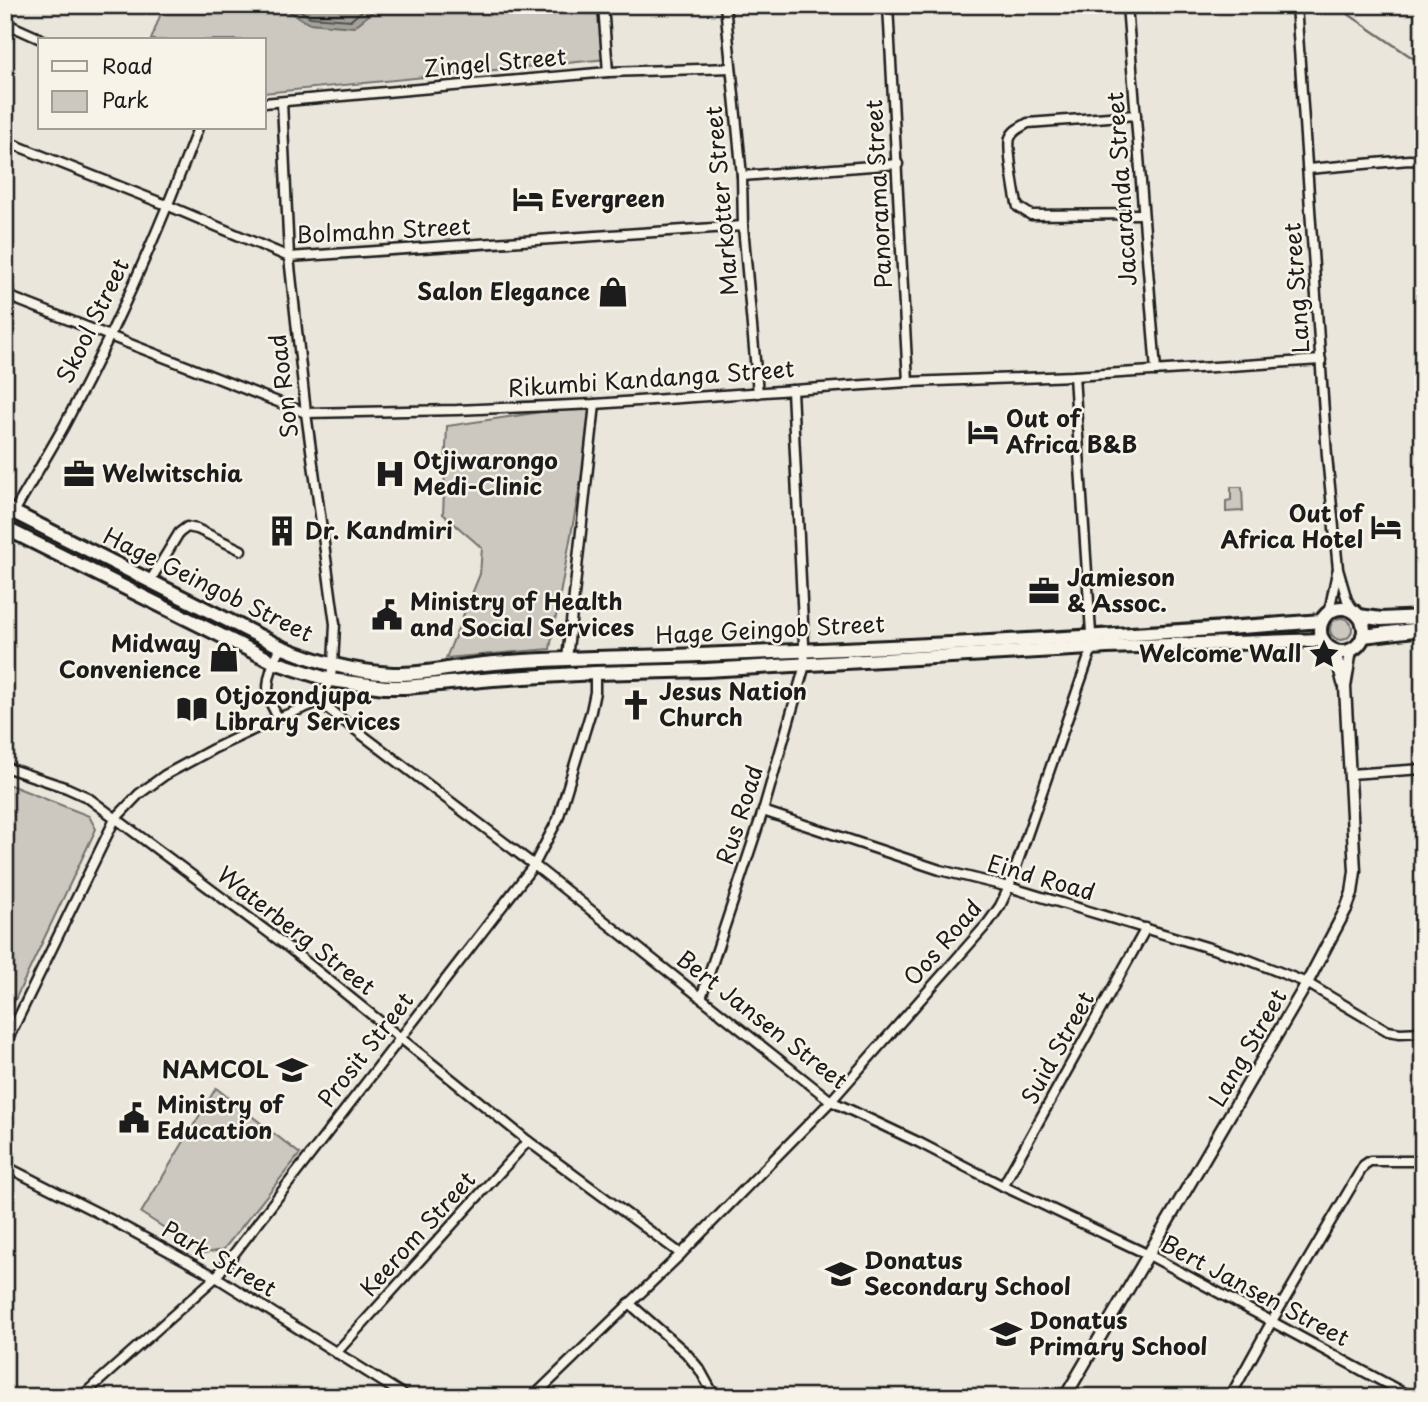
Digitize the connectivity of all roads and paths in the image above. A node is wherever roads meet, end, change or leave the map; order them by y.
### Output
1 (603, 5) edge
2 (725, 5) edge
3 (888, 5) edge
4 (1127, 5) edge
5 (1296, 5) edge
6 (5, 23) edge
7 (39, 38) edge
8 (731, 68) junction
9 (608, 72) junction
10 (282, 102) junction
11 (266, 103) edge
12 (1136, 115) junction
13 (197, 130) edge
14 (5, 141) edge
15 (1423, 161) edge
16 (898, 164) junction
17 (1308, 169) junction
18 (742, 176) junction
19 (169, 206) junction
20 (1143, 214) junction
21 (743, 226) junction
22 (289, 257) junction
23 (5, 295) edge
24 (109, 335) junction
25 (1321, 360) junction
26 (1156, 371) junction
27 (1074, 376) junction
28 (908, 382) junction
29 (792, 390) junction
30 (758, 393) junction
31 (595, 404) junction
32 (306, 413) junction
33 (10, 510) edge
34 (5, 526) edge
35 (241, 550) dead end
36 (1338, 569) junction
37 (150, 581) junction
38 (1356, 613) junction
39 (1325, 617) junction
40 (1423, 617) edge
41 (239, 626) junction
42 (1423, 629) edge
43 (1363, 636) junction
44 (232, 640) junction
45 (1323, 640) junction
46 (1092, 643) junction
47 (281, 647) junction
48 (805, 650) junction
49 (1351, 650) junction
50 (1335, 651) junction
51 (567, 659) junction
52 (274, 662) junction
53 (333, 665) junction
54 (805, 665) junction
55 (595, 673) junction
56 (330, 680) junction
57 (1345, 687) junction
58 (320, 702) junction
59 (278, 718) junction
60 (5, 767) edge
61 (1423, 769) edge
62 (1350, 774) junction
63 (763, 811) junction
64 (115, 819) junction
65 (534, 864) junction
66 (1009, 887) junction
67 (1146, 929) junction
68 (1307, 984) junction
69 (701, 998) junction
70 (1423, 1032) edge
71 (401, 1037) junction
72 (5, 1045) edge
73 (831, 1101) junction
74 (528, 1141) junction
75 (1423, 1161) edge
76 (5, 1166) edge
77 (1003, 1186) junction
78 (681, 1254) junction
79 (1149, 1255) junction
80 (216, 1277) junction
81 (629, 1303) junction
82 (1272, 1321) junction
83 (336, 1353) junction
84 (81, 1397) edge
85 (407, 1397) edge
86 (533, 1397) edge
87 (715, 1397) edge
88 (1065, 1397) edge
89 (1230, 1397) edge
90 (1411, 1397) edge

1 - 9 street
2 - 8 street, Markotter Street
3 - 16 street, Panorama Street
4 - 12 street, Jacaranda Street
5 - 17 street, Lang Street
6 - 7 street
8 - 9 street, Zingel Street
8 - 18 street, Markotter Street
9 - 10 street, Zingel Street
10 - 11 street, Zingel Street
10 - 22 street, Son Road
12 - 20 street, Jacaranda Street
12 - 20 street
13 - 19 street, Skool Street
14 - 19 street, Bolmahn Street
15 - 17 street
16 - 18 street
16 - 28 street, Panorama Street
17 - 25 street, Lang Street
18 - 21 street, Markotter Street
19 - 22 street, Bolmahn Street
19 - 24 street, Skool Street
20 - 26 street, Jacaranda Street
21 - 22 street, Bolmahn Street
21 - 30 street, Markotter Street
22 - 32 street, Son Road
23 - 24 street, Rikumbi Kandanga Street
24 - 32 street, Rikumbi Kandanga Street
24 - 33 street, Skool Street
25 - 26 street, Rikumbi Kandanga Street
25 - 36 street, Lang Street
26 - 27 street, Rikumbi Kandanga Street
27 - 28 street, Rikumbi Kandanga Street
27 - 46 street, Oos Road
28 - 29 street, Rikumbi Kandanga Street
29 - 30 street, Rikumbi Kandanga Street
29 - 48 street, Rus Road
30 - 31 street, Rikumbi Kandanga Street
31 - 32 street, Rikumbi Kandanga Street
31 - 51 street
32 - 53 street, Son Road
33 - 34 street, Skool Street
33 - 37 highway, Hage Geingob Street
34 - 44 highway, Hage Geingob Street
35 - 37 street
36 - 38 street, Lang Street
36 - 39 street, Lang Street
37 - 41 highway, Hage Geingob Street
38 - 39 highway, Hage Geingob Street
38 - 40 highway, Hage Geingob Street
38 - 43 highway
39 - 45 highway
39 - 46 highway, Hage Geingob Street
41 - 44 highway
41 - 47 highway, Hage Geingob Street
42 - 43 highway
43 - 49 highway
44 - 52 highway, Hage Geingob Street
45 - 46 highway, Hage Geingob Street
45 - 50 highway
46 - 48 highway, Hage Geingob Street
46 - 54 highway, Hage Geingob Street
46 - 66 street, Oos Road
47 - 52 street
47 - 53 highway, Hage Geingob Street
48 - 51 highway, Hage Geingob Street
48 - 54 street, Rus Road
49 - 50 highway
49 - 57 street, Lang Street
50 - 57 street, Lang Street
51 - 53 highway, Hage Geingob Street
52 - 56 highway, Hage Geingob Street
52 - 59 street
53 - 56 street, Son Road
54 - 55 highway, Hage Geingob Street
54 - 63 street, Rus Road
55 - 56 highway, Hage Geingob Street
55 - 65 street, Prosit Street
56 - 58 street
57 - 62 street, Lang Street
58 - 59 street
58 - 65 street, Bert Jansen Street
59 - 64 street
60 - 64 street, Waterberg Street
61 - 62 street
62 - 68 street, Lang Street
63 - 66 street, Eind Road
63 - 69 street, Rus Road
64 - 71 street, Waterberg Street
64 - 72 street
65 - 69 street, Bert Jansen Street
65 - 71 street, Prosit Street
66 - 67 street, Eind Road
66 - 73 street, Oos Road
67 - 68 street, Eind Road
67 - 77 street, Suid Street
68 - 70 street, Eind Road
68 - 79 street, Lang Street
69 - 73 street, Bert Jansen Street
71 - 74 street, Waterberg Street
71 - 80 street, Prosit Street
73 - 77 street, Bert Jansen Street
73 - 78 street, Oos Road
74 - 78 street, Waterberg Street
74 - 83 street, Keerom Street
75 - 82 street
76 - 80 street, Park Street
77 - 79 street, Bert Jansen Street
78 - 81 street, Oos Road
79 - 82 street, Bert Jansen Street
79 - 88 street, Lang Street
80 - 83 street, Park Street
80 - 84 street, Prosit Street
81 - 86 street, Oos Road
81 - 87 street
82 - 89 street
82 - 90 street, Bert Jansen Street
83 - 85 street, Park Street

